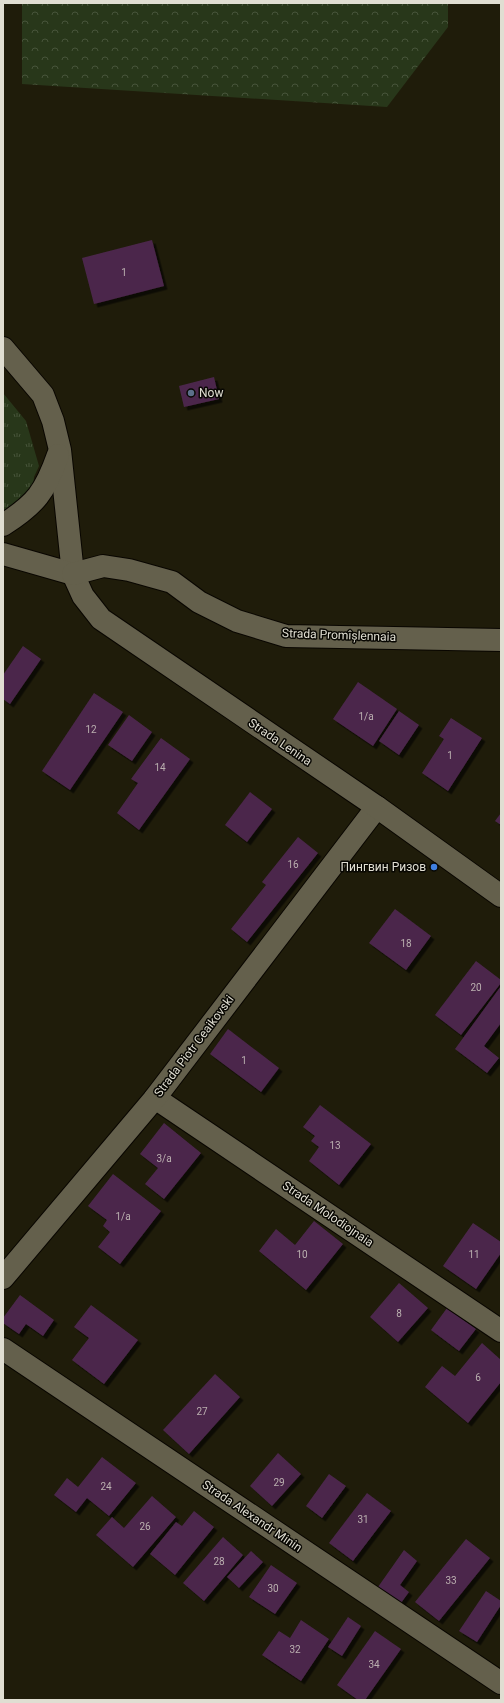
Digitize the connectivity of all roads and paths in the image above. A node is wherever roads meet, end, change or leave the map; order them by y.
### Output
1 (3, 348) edge
2 (60, 450) junction
3 (3, 525) edge
4 (3, 554) edge
5 (73, 574) junction
6 (501, 640) edge
7 (377, 807) junction
8 (501, 896) edge
9 (155, 1098) junction
10 (3, 1278) edge
11 (501, 1331) edge
12 (3, 1349) edge
13 (501, 1683) edge

1 - 2 street, Strada Lenina
2 - 3 street
2 - 5 street, Strada Lenina
4 - 5 street
5 - 6 street, Strada Promîșlennaia
5 - 7 street, Strada Lenina
7 - 8 street, Strada Lenina
7 - 9 street, Strada Piotr Ceaikovski
9 - 10 street, Strada Piotr Ceaikovski
9 - 11 street, Strada Molodiojnaia
12 - 13 street, Strada Alexandr Minin

